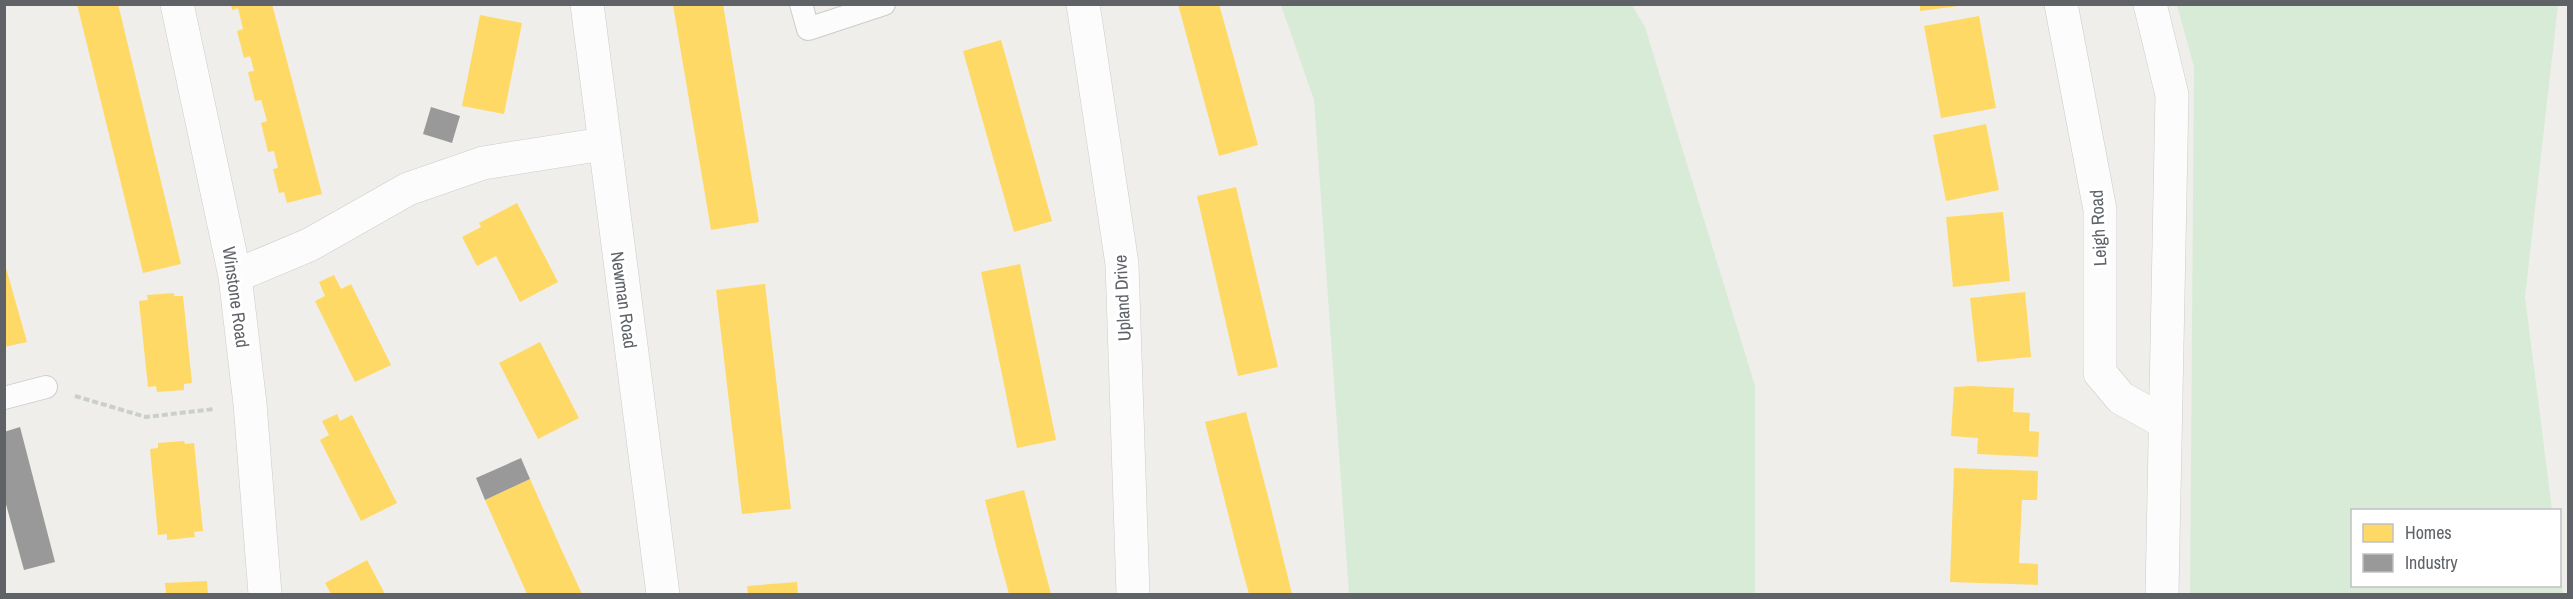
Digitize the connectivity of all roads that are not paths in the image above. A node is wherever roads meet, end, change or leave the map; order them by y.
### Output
1 (177, 4) edge
2 (587, 4) edge
3 (801, 4) edge
4 (884, 4) edge
5 (1083, 4) edge
6 (2061, 4) edge
7 (2150, 4) edge
8 (603, 144) junction
9 (235, 276) junction
10 (46, 387) road end
11 (4, 398) edge
12 (2164, 422) junction
13 (265, 594) edge
14 (663, 594) edge
15 (1133, 594) edge
16 (2162, 594) edge

1 - 9 street, Winstone Road
2 - 8 street, Newman Road
3 - 4 lane
5 - 15 street, Upland Drive
6 - 12 street, Leigh Road
7 - 12 street
8 - 9 street
8 - 14 street, Newman Road
9 - 13 street, Winstone Road
10 - 11 lane
12 - 16 street

